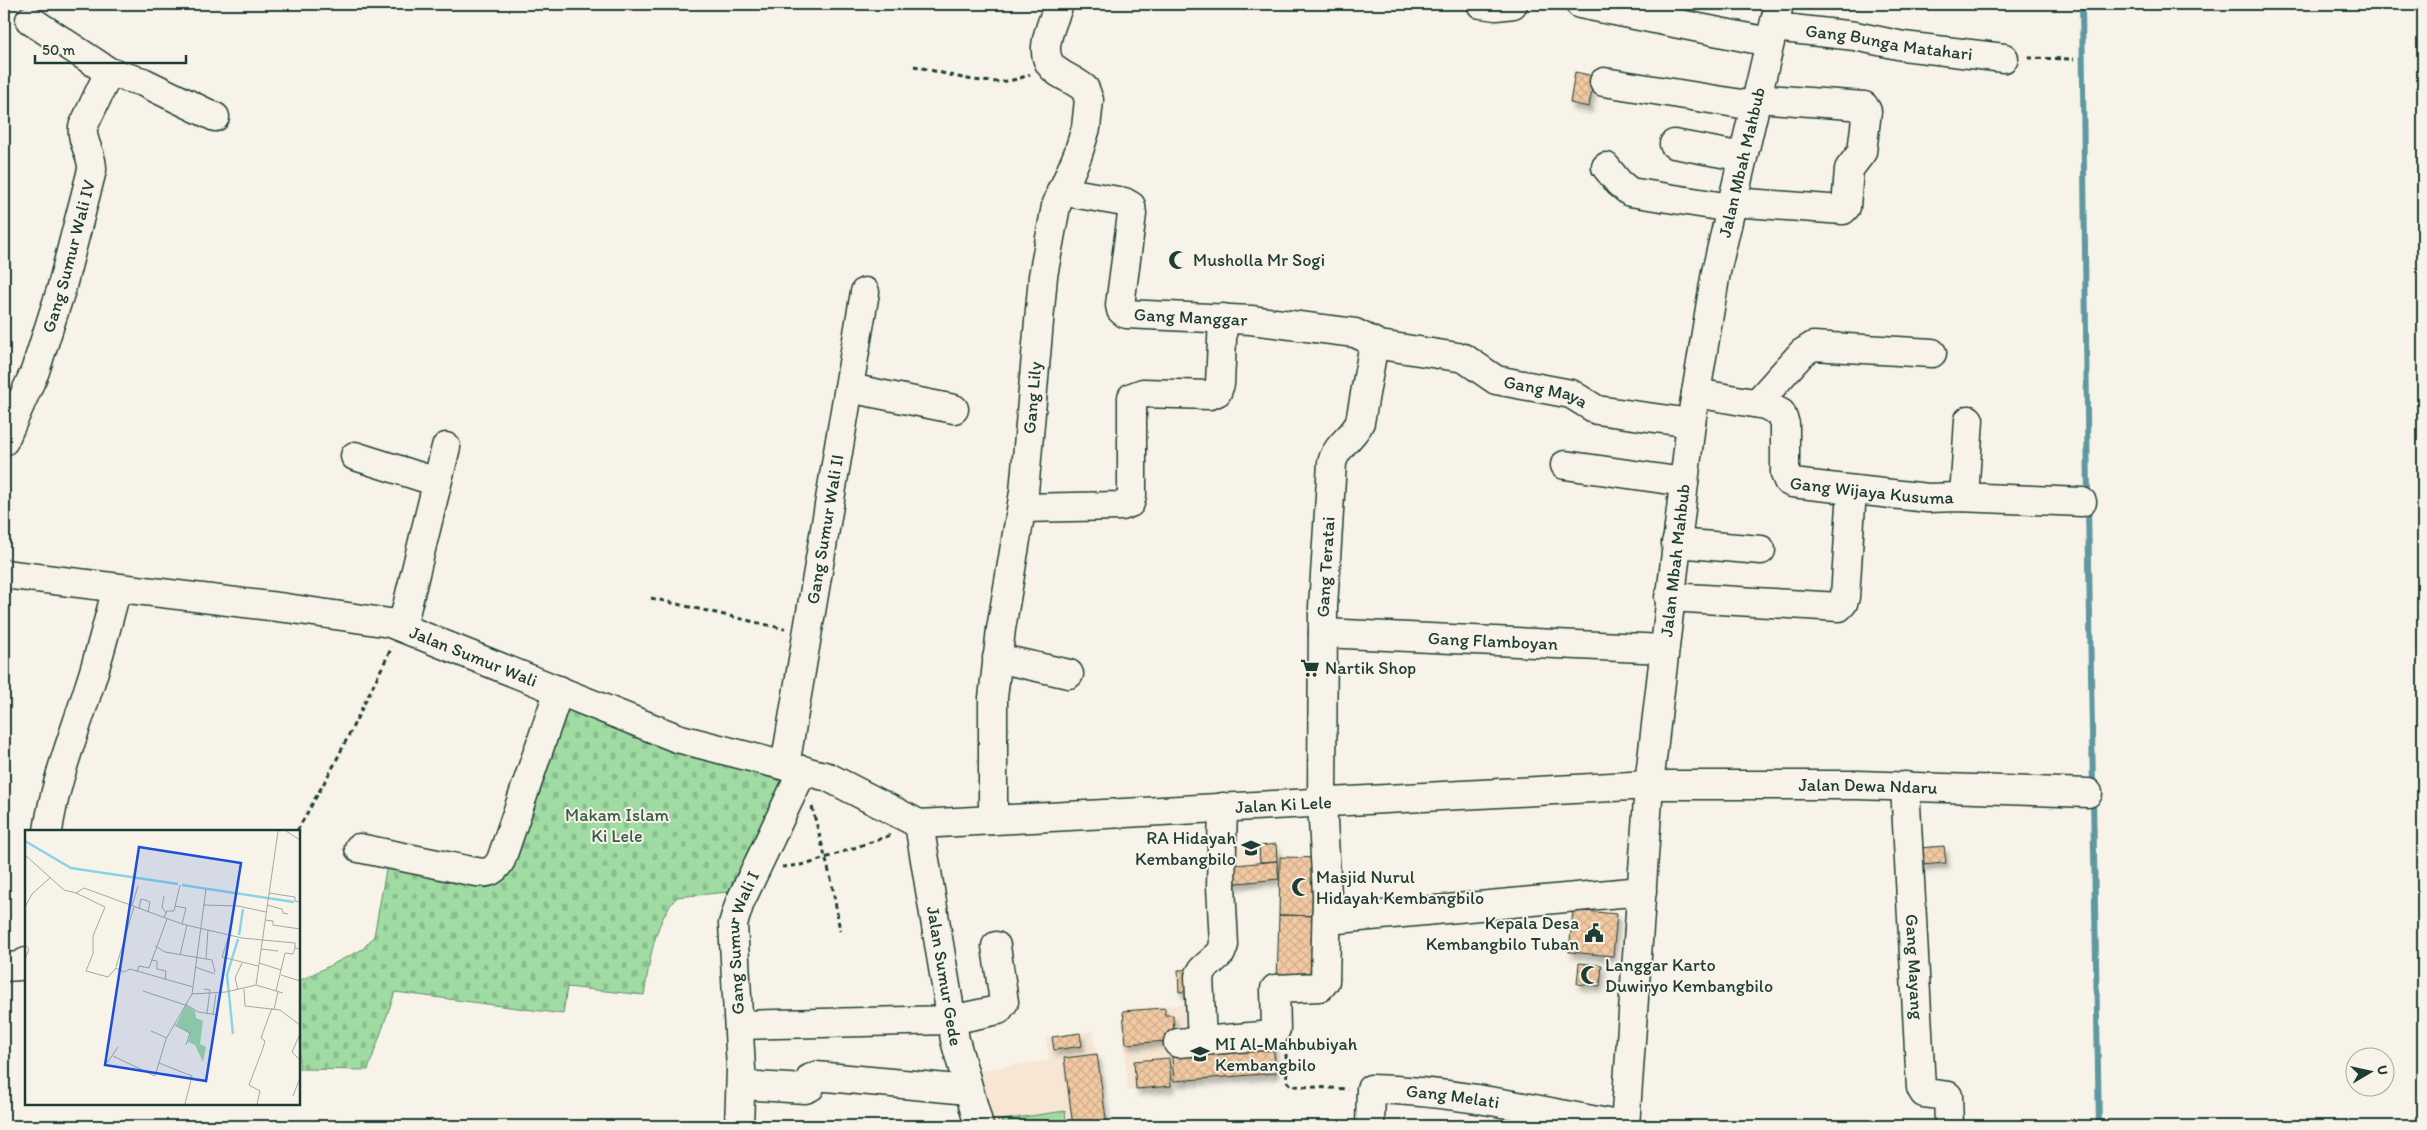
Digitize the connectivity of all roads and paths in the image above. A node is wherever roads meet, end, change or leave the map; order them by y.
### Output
1 (1059, 4) edge
2 (1481, 4) edge
3 (1513, 4) edge
4 (1580, 4) edge
5 (1698, 15) edge
6 (30, 20) dead end
7 (1774, 24) edge
8 (2004, 58) joint
9 (2074, 58) dead end
10 (1049, 64) junction
11 (914, 66) dead end
12 (109, 72) junction
13 (1604, 82) dead end
14 (1755, 102) junction
15 (215, 117) dead end
16 (1674, 144) dead end
17 (1743, 157) junction
18 (1606, 167) dead end
19 (1061, 192) junction
20 (1732, 205) junction
21 (865, 292) dead end
22 (1223, 318) junction
23 (1374, 343) junction
24 (1932, 352) dead end
25 (849, 388) junction
26 (1696, 393) junction
27 (1757, 404) junction
28 (954, 409) dead end
29 (1969, 420) dead end
30 (1691, 424) junction
31 (4, 441) edge
32 (446, 447) dead end
33 (355, 456) dead end
34 (1565, 465) dead end
35 (437, 482) junction
36 (1684, 482) junction
37 (1852, 490) junction
38 (1964, 497) junction
39 (2082, 502) dead end
40 (1022, 508) junction
41 (1676, 543) junction
42 (1761, 550) dead end
43 (4, 574) edge
44 (117, 588) junction
45 (1669, 597) junction
46 (651, 598) dead end
47 (402, 627) junction
48 (1323, 633) junction
49 (808, 634) junction
50 (1664, 649) junction
51 (997, 658) junction
52 (1069, 674) dead end
53 (559, 690) junction
54 (794, 768) junction
55 (1649, 785) junction
56 (1905, 786) junction
57 (2088, 793) dead end
58 (1322, 802) junction
59 (812, 806) dead end
60 (1223, 807) junction
61 (992, 820) junction
62 (919, 824) junction
63 (48, 830) edge
64 (298, 830) edge
65 (360, 848) dead end
66 (826, 858) junction
67 (757, 866) junction
68 (1642, 890) junction
69 (1327, 920) junction
70 (840, 931) dead end
71 (996, 946) dead end
72 (25, 963) edge
73 (4, 966) edge
74 (951, 1020) junction
75 (739, 1025) junction
76 (1274, 1035) junction
77 (741, 1084) junction
78 (1371, 1089) junction
79 (968, 1090) junction
80 (739, 1126) edge
81 (978, 1126) edge
82 (1370, 1126) edge
83 (1624, 1126) edge
84 (1949, 1126) edge

1 - 10 street
2 - 3 street
4 - 5 street, Gang Bunga Matahari
5 - 7 street, Gang Bunga Matahari
6 - 12 street
7 - 8 street, Gang Bunga Matahari
7 - 14 street, Jalan Mbah Mahbub
8 - 9 path
10 - 11 path
10 - 19 street, Gang Lily
12 - 15 street
12 - 31 street, Gang Sumur Wali IV
13 - 14 street
14 - 17 street, Jalan Mbah Mahbub
14 - 20 street
16 - 17 street
17 - 20 street, Jalan Mbah Mahbub
18 - 20 street
19 - 22 street, Gang Manggar
19 - 40 street, Gang Lily
20 - 26 street, Jalan Mbah Mahbub
21 - 25 street, Gang Sumur Wali II
22 - 23 street, Gang Manggar
22 - 40 street
23 - 30 street, Gang Maya
23 - 48 street, Gang Teratai
24 - 27 street
25 - 28 street
25 - 49 street, Gang Sumur Wali II
26 - 27 street, Gang Wijaya Kusuma
26 - 30 street, Jalan Mbah Mahbub
27 - 37 street, Gang Wijaya Kusuma
29 - 38 street
30 - 36 street, Jalan Mbah Mahbub
32 - 35 street
33 - 35 street
34 - 36 street
35 - 47 street
36 - 41 street, Jalan Mbah Mahbub
37 - 38 street, Gang Wijaya Kusuma
37 - 45 street
38 - 39 street, Gang Wijaya Kusuma
40 - 51 street, Gang Lily
41 - 42 street
41 - 45 street, Jalan Mbah Mahbub
43 - 44 street, Jalan Sumur Wali
44 - 47 street, Jalan Sumur Wali
44 - 63 street
45 - 50 street, Jalan Mbah Mahbub
46 - 49 path
47 - 53 street, Jalan Sumur Wali
47 - 64 path
48 - 50 street, Gang Flamboyan
48 - 58 street, Gang Teratai
49 - 54 street, Gang Sumur Wali II
50 - 55 street, Jalan Mbah Mahbub
51 - 52 street
51 - 61 street, Gang Lily
53 - 54 street, Jalan Sumur Wali
53 - 65 street
54 - 62 street, Jalan Sumur Wali
54 - 67 street, Gang Sumur Wali I
55 - 56 street, Jalan Dewa Ndaru
55 - 58 street, Jalan Ki Lele
55 - 68 street, Jalan Mbah Mahbub
56 - 57 street, Jalan Dewa Ndaru
56 - 84 street, Gang Mayang
58 - 60 street, Jalan Ki Lele
58 - 69 street, Gang Teratai
59 - 66 path
60 - 61 street, Jalan Ki Lele
60 - 76 street
61 - 62 street, Jalan Ki Lele
62 - 66 path
62 - 74 street, Jalan Sumur Gede
66 - 67 path
66 - 70 path
67 - 75 street, Gang Sumur Wali I
68 - 69 street
68 - 83 street, Jalan Mbah Mahbub
69 - 76 street, Gang Teratai
71 - 74 street
72 - 73 street
74 - 75 street
74 - 79 street, Jalan Sumur Gede
75 - 77 street, Gang Sumur Wali I
76 - 78 path
77 - 79 street
77 - 80 street, Gang Sumur Wali I
78 - 82 street
78 - 83 street, Gang Melati
79 - 81 street, Jalan Sumur Gede

